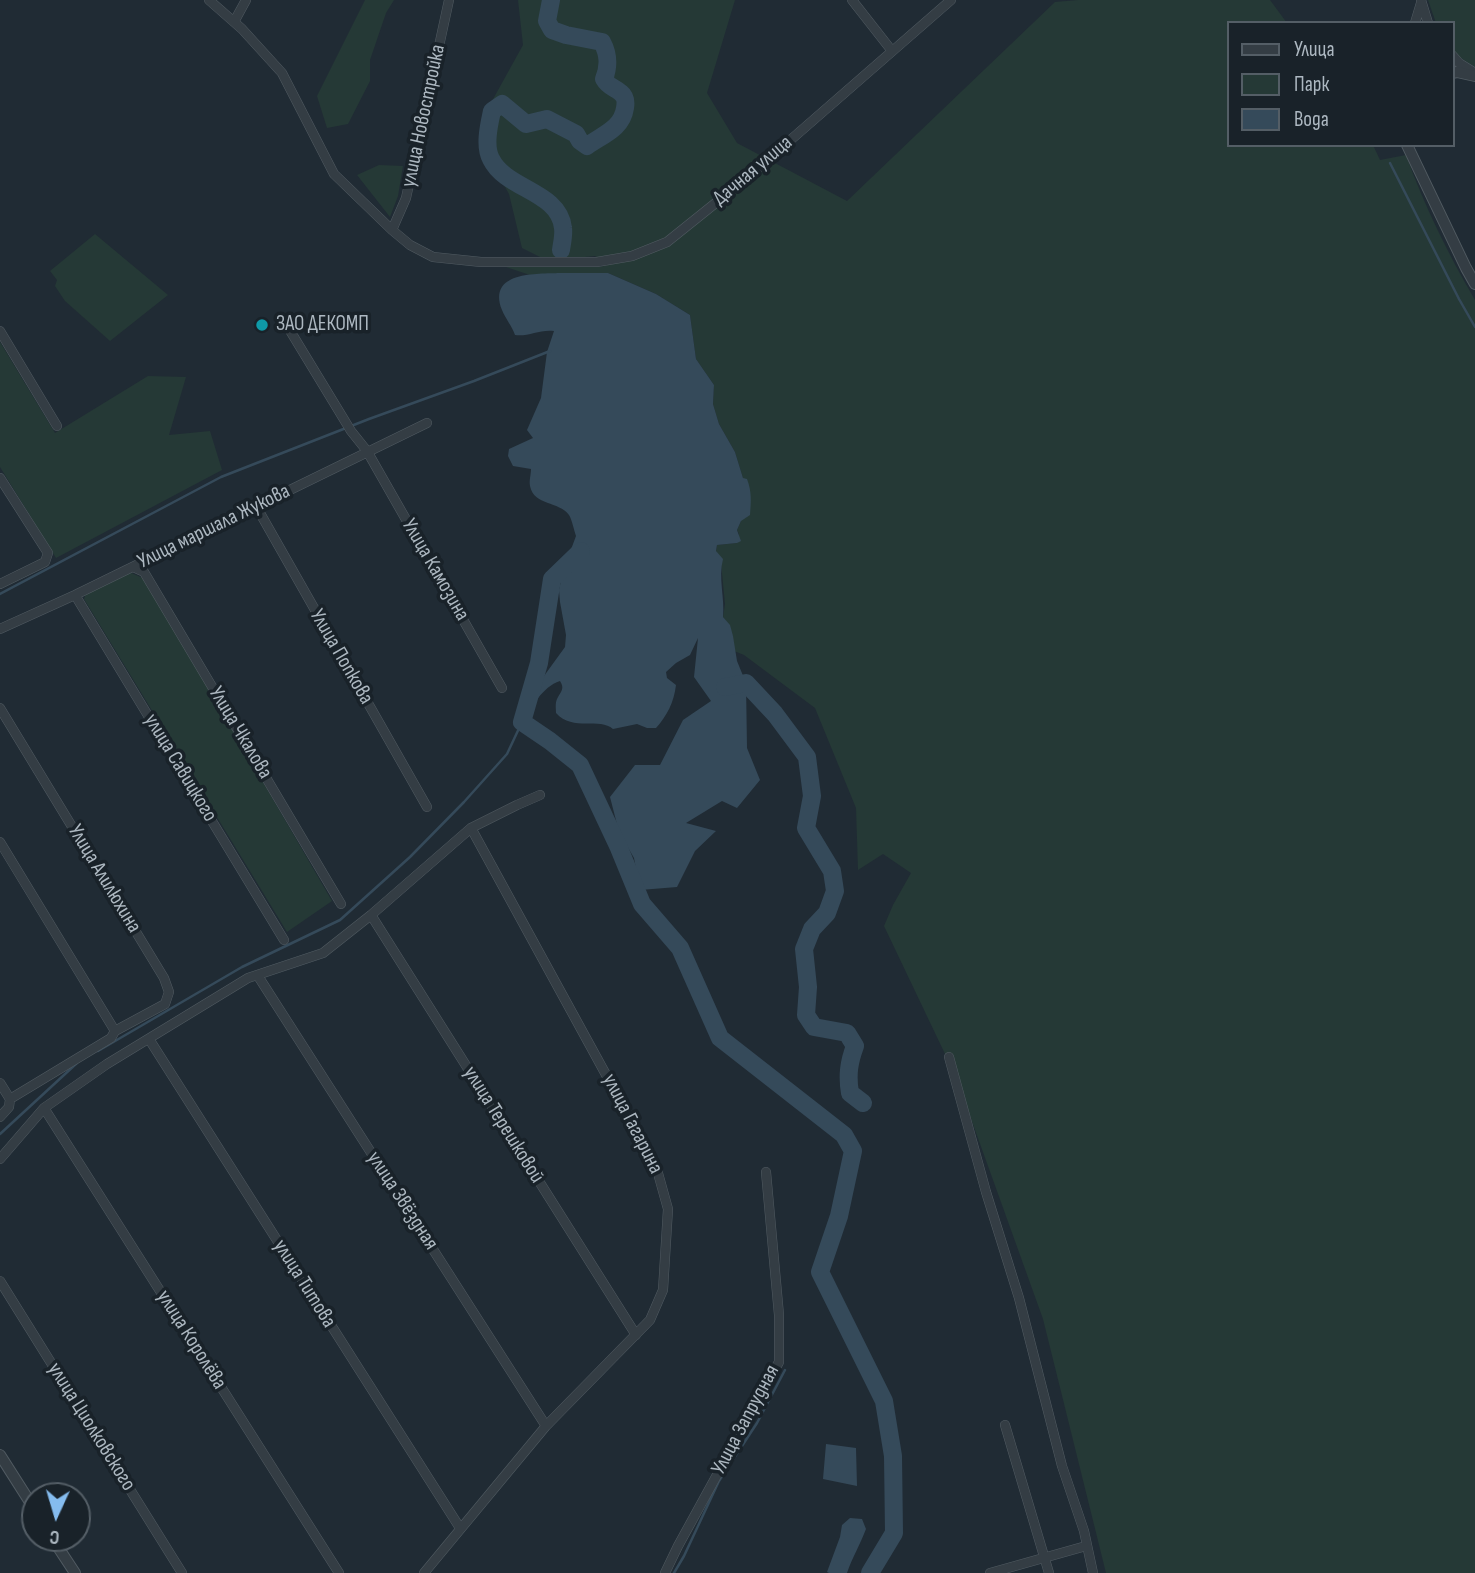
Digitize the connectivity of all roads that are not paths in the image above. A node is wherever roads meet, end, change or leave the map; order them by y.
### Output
1 (209, 0) edge
2 (246, 0) edge
3 (449, 0) edge
4 (852, 0) edge
5 (951, 0) edge
6 (1421, 1) edge
7 (1416, 21) edge
8 (1427, 21) edge
9 (234, 22) junction
10 (892, 51) junction
11 (1454, 57) edge
12 (1454, 73) edge
13 (1475, 75) edge
14 (1408, 147) edge
15 (392, 230) junction
16 (1475, 284) edge
17 (286, 324) dead end
18 (0, 331) edge
19 (427, 423) dead end
20 (57, 426) dead end
21 (367, 452) junction
22 (0, 478) edge
23 (256, 506) junction
24 (133, 567) junction
25 (0, 583) edge
26 (75, 595) junction
27 (0, 629) edge
28 (502, 688) dead end
29 (0, 708) edge
30 (540, 795) dead end
31 (427, 807) dead end
32 (471, 828) junction
33 (0, 842) edge
34 (341, 904) dead end
35 (371, 915) junction
36 (284, 940) dead end
37 (258, 976) junction
38 (115, 1031) junction
39 (149, 1040) junction
40 (950, 1057) dead end
41 (0, 1083) edge
42 (10, 1099) junction
43 (44, 1108) junction
44 (0, 1117) edge
45 (0, 1158) edge
46 (766, 1172) dead end
47 (0, 1281) edge
48 (636, 1335) junction
49 (1005, 1424) dead end
50 (545, 1426) junction
51 (0, 1455) edge
52 (21, 1488) edge
53 (460, 1528) junction
54 (1086, 1546) junction
55 (61, 1552) edge
56 (1045, 1558) junction
57 (75, 1573) edge
58 (182, 1573) edge
59 (339, 1573) edge
60 (424, 1573) edge
61 (665, 1573) edge
62 (990, 1573) edge
63 (1049, 1573) edge
64 (1093, 1573) edge

1 - 9 street, Дачная улица
2 - 9 street
3 - 15 street, улица Новостройка
4 - 10 street
5 - 10 street, Дачная улица
6 - 7 street
6 - 8 street
9 - 15 street, Дачная улица
10 - 15 street, Дачная улица
11 - 13 street
12 - 13 street
14 - 16 street
17 - 21 street, Улица Камозина
18 - 20 street
19 - 21 street, Улица маршала Жукова
21 - 23 street, Улица маршала Жукова
21 - 28 street, Улица Камозина
22 - 25 street
23 - 24 street, Улица маршала Жукова
23 - 31 street, Улица Попкова
24 - 26 street, Улица маршала Жукова
24 - 34 street, Улица Чкалова
26 - 27 street, Улица маршала Жукова
26 - 36 street, улица Савицкого
29 - 38 street, Улица Алилюхина
30 - 32 street
32 - 35 street
32 - 48 street, улица Гагарина
33 - 38 street
35 - 37 street
35 - 48 street, улица Терешковой
37 - 39 street
37 - 50 street, улица Звёздная
38 - 42 street, Улица Алилюхина
39 - 43 street
39 - 53 street, улица Титова
40 - 54 street
41 - 42 street
42 - 44 street
43 - 45 street
43 - 59 street, улица Королёва
46 - 61 street, Улица Запрудная
47 - 58 street, улица Циолковского
48 - 50 street, улица Гагарина
49 - 56 street
50 - 53 street, улица Гагарина
51 - 52 street
53 - 60 street, улица Гагарина
54 - 56 street
54 - 64 street
55 - 57 street
56 - 62 street
56 - 63 street

